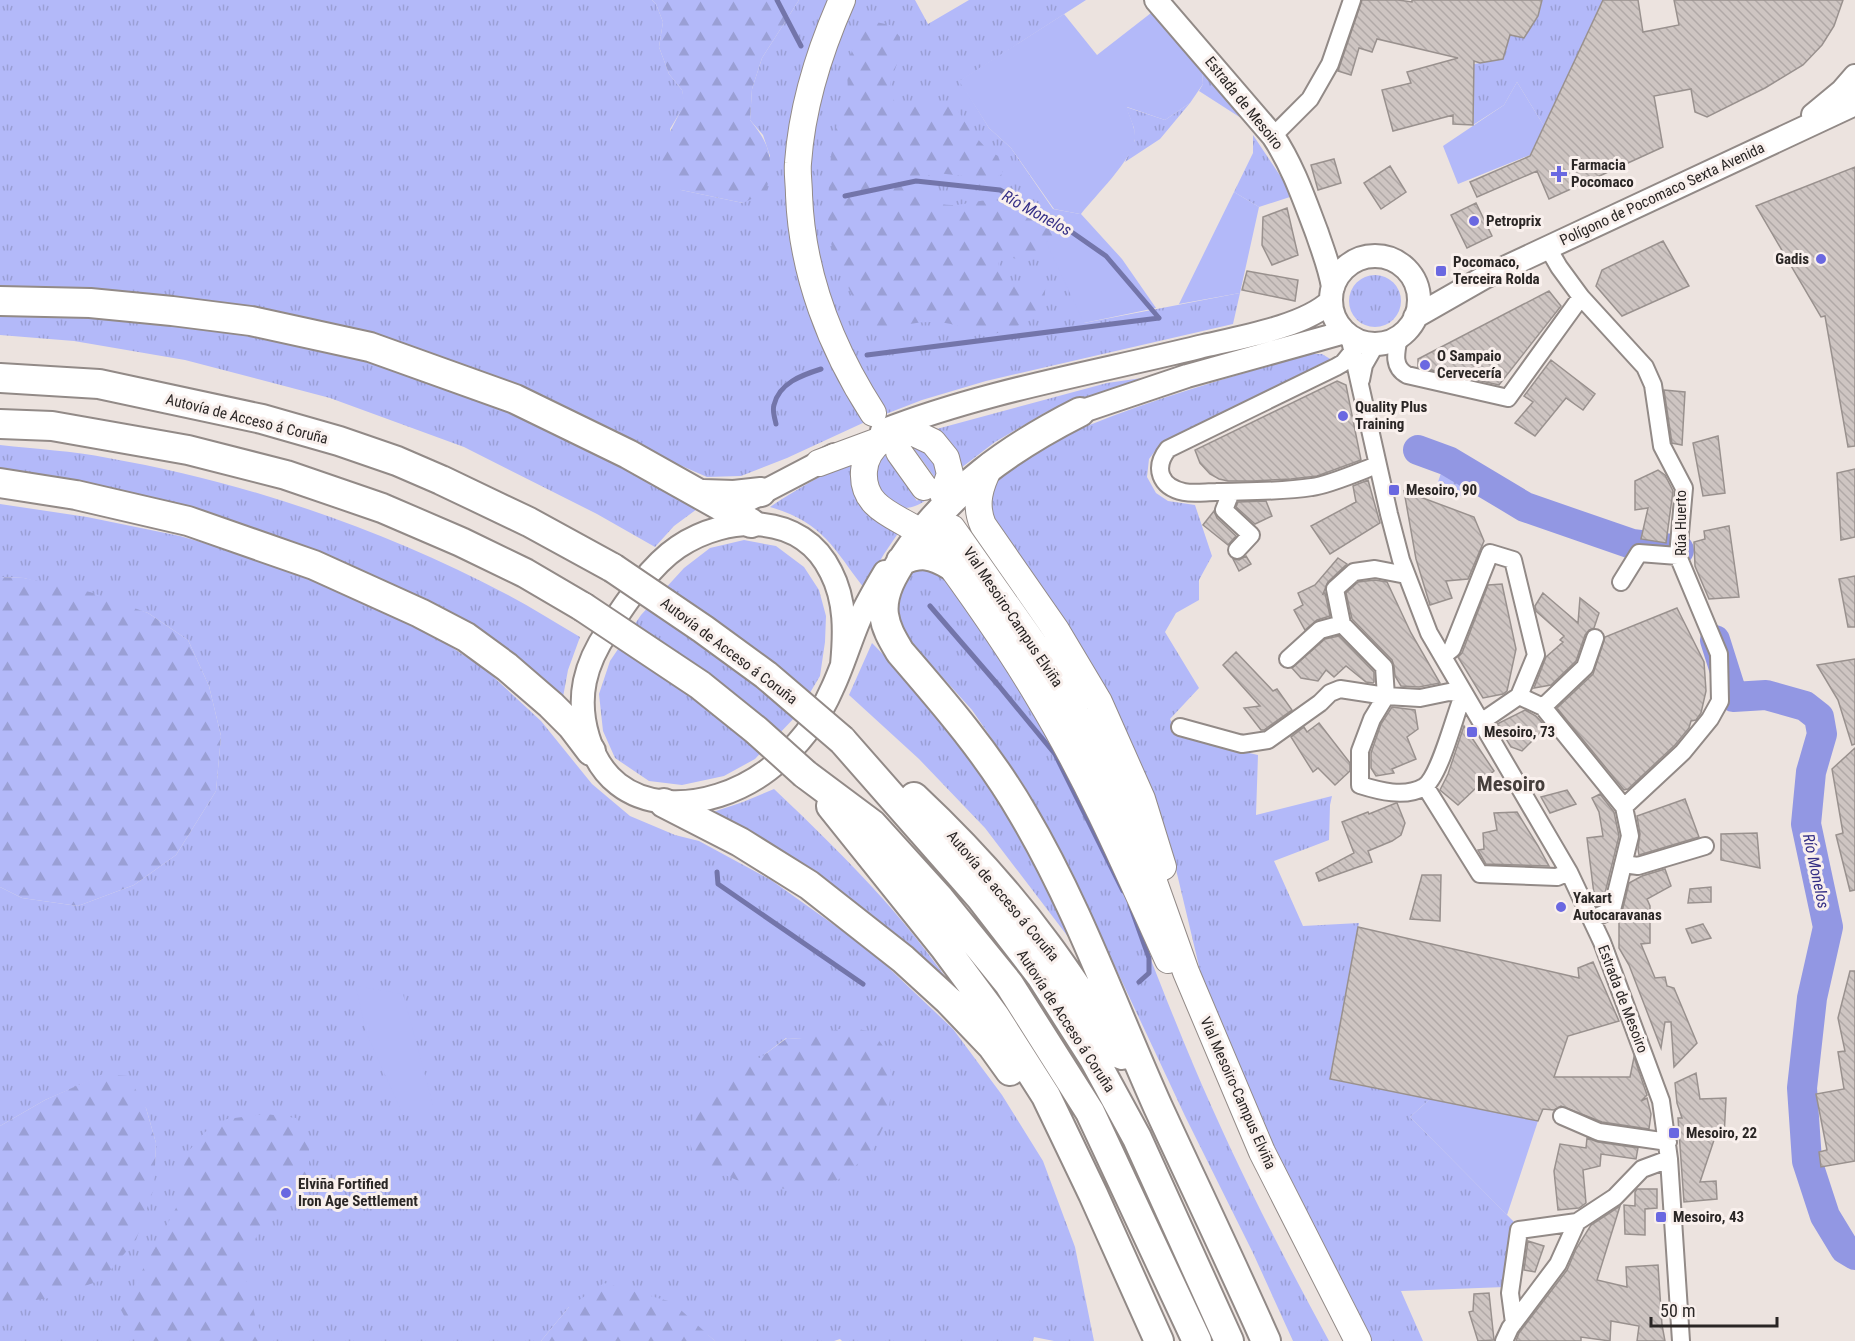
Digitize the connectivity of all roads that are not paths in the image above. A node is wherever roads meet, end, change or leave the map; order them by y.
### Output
1 (842, 0) edge
2 (1156, 0) edge
3 (1353, 0) edge
4 (1855, 76) edge
5 (1855, 104) edge
6 (1855, 113) edge
7 (1823, 120) junction
8 (1273, 136) junction
9 (1774, 141) junction
10 (1311, 219) junction
11 (1548, 248) junction
12 (1359, 260) junction
13 (1485, 277) junction
14 (1415, 283) junction
15 (1332, 294) junction
16 (1581, 297) junction
17 (0, 301) edge
18 (1415, 317) junction
19 (1399, 337) junction
20 (1349, 340) junction
21 (1376, 344) junction
22 (0, 378) edge
23 (1360, 384) junction
24 (1080, 412) junction
25 (873, 413) dead end
26 (0, 424) edge
27 (891, 446) junction
28 (819, 463) junction
29 (1377, 465) junction
30 (990, 466) junction
31 (0, 483) edge
32 (934, 491) junction
33 (761, 492) junction
34 (1232, 492) junction
35 (699, 494) junction
36 (742, 517) junction
37 (952, 528) dead end
38 (919, 530) junction
39 (1237, 550) dead end
40 (1678, 556) junction
41 (901, 561) junction
42 (950, 565) junction
43 (1406, 576) junction
44 (1621, 582) dead end
45 (1342, 624) junction
46 (1595, 638) dead end
47 (1443, 656) junction
48 (1288, 659) dead end
49 (842, 665) junction
50 (1464, 693) junction
51 (1386, 696) junction
52 (1519, 696) junction
53 (1543, 707) junction
54 (1481, 722) junction
55 (1180, 727) dead end
56 (842, 740) junction
57 (591, 751) junction
58 (805, 774) junction
59 (1425, 786) junction
60 (664, 803) junction
61 (1624, 807) junction
62 (1705, 846) dead end
63 (1623, 864) junction
64 (1569, 872) junction
65 (1612, 910) junction
66 (1592, 919) junction
67 (1602, 942) junction
68 (1182, 978) junction
69 (1158, 1106) junction
70 (1562, 1116) dead end
71 (1669, 1150) junction
72 (1093, 1194) junction
73 (1577, 1222) junction
74 (1514, 1323) junction
75 (1159, 1341) edge
76 (1197, 1341) edge
77 (1229, 1341) edge
78 (1266, 1341) edge
79 (1339, 1341) edge
80 (1358, 1341) edge
81 (1504, 1341) edge
82 (1681, 1341) edge

1 - 25 main road
2 - 8 street, Estrada de Mesoiro
3 - 8 street
4 - 9 street, Polígono de Pocomaco Sexta Avenida
5 - 7 street, Polígono de Pocomaco Sexta Avenida
6 - 7 street
7 - 9 street, Polígono de Pocomaco Sexta Avenida
8 - 10 street, Estrada de Mesoiro
9 - 11 street, Polígono de Pocomaco Sexta Avenida
10 - 12 street, Estrada de Mesoiro
10 - 15 street, Estrada de Mesoiro
11 - 13 street, Polígono de Pocomaco Sexta Avenida
11 - 16 street, Rúa Huerto
12 - 14 street
12 - 15 street
13 - 14 street, Polígono de Pocomaco Sexta Avenida
13 - 18 street, Polígono de Pocomaco Sexta Avenida
14 - 18 street
15 - 20 street, Estrada de Mesoiro
15 - 28 street
16 - 19 street
16 - 40 street, Rúa Huerto
17 - 35 highway
18 - 19 street
19 - 21 street
20 - 21 street
20 - 23 street, Estrada de Mesoiro
20 - 24 street
20 - 34 street
21 - 23 street
22 - 56 highway, Autovía de Acceso á Coruña, bridge
23 - 29 street, Estrada de Mesoiro
24 - 30 highway
24 - 32 street
26 - 58 highway, Autovía de Acceso á Coruña, bridge
27 - 28 main road
27 - 32 main road
27 - 32 main road
27 - 38 main road
28 - 33 street
29 - 34 street
29 - 43 street, Estrada de Mesoiro
30 - 38 highway
30 - 68 main road
31 - 57 highway
32 - 38 street
33 - 35 highway
33 - 36 street
34 - 39 street
35 - 36 highway
36 - 49 street
36 - 57 street
37 - 68 main road, Vial Mesoiro-Campus Elviña
38 - 41 highway
38 - 42 main road
38 - 49 street
40 - 44 street
40 - 61 street, Rúa Huerto
41 - 42 highway
41 - 69 highway
42 - 68 main road
43 - 45 street
43 - 47 street, Estrada de Mesoiro
45 - 48 street
45 - 51 street
46 - 53 street
47 - 50 street, Estrada de Mesoiro
47 - 52 street
49 - 60 street
50 - 51 street
50 - 54 street, Estrada de Mesoiro
50 - 59 street
51 - 55 street
51 - 59 street
52 - 53 street
52 - 54 street
53 - 61 street
54 - 64 street, Estrada de Mesoiro
56 - 69 highway, Autovía de acceso á Coruña
56 - 77 highway, Autovía de Acceso á Coruña
57 - 60 street
58 - 72 highway
58 - 76 highway, Autovía de Acceso á Coruña
59 - 64 street
60 - 72 highway
61 - 63 street
62 - 63 street
63 - 65 street
64 - 66 street, Estrada de Mesoiro
65 - 66 street
65 - 67 street
66 - 67 street, Estrada de Mesoiro
67 - 71 street, Estrada de Mesoiro
68 - 79 main road, Vial Mesoiro-Campus Elviña
68 - 80 main road, Vial Mesoiro-Campus Elviña
69 - 78 highway
70 - 71 street
71 - 73 street
71 - 82 street, Estrada de Mesoiro
72 - 75 highway
73 - 74 street
73 - 74 street
74 - 81 street

